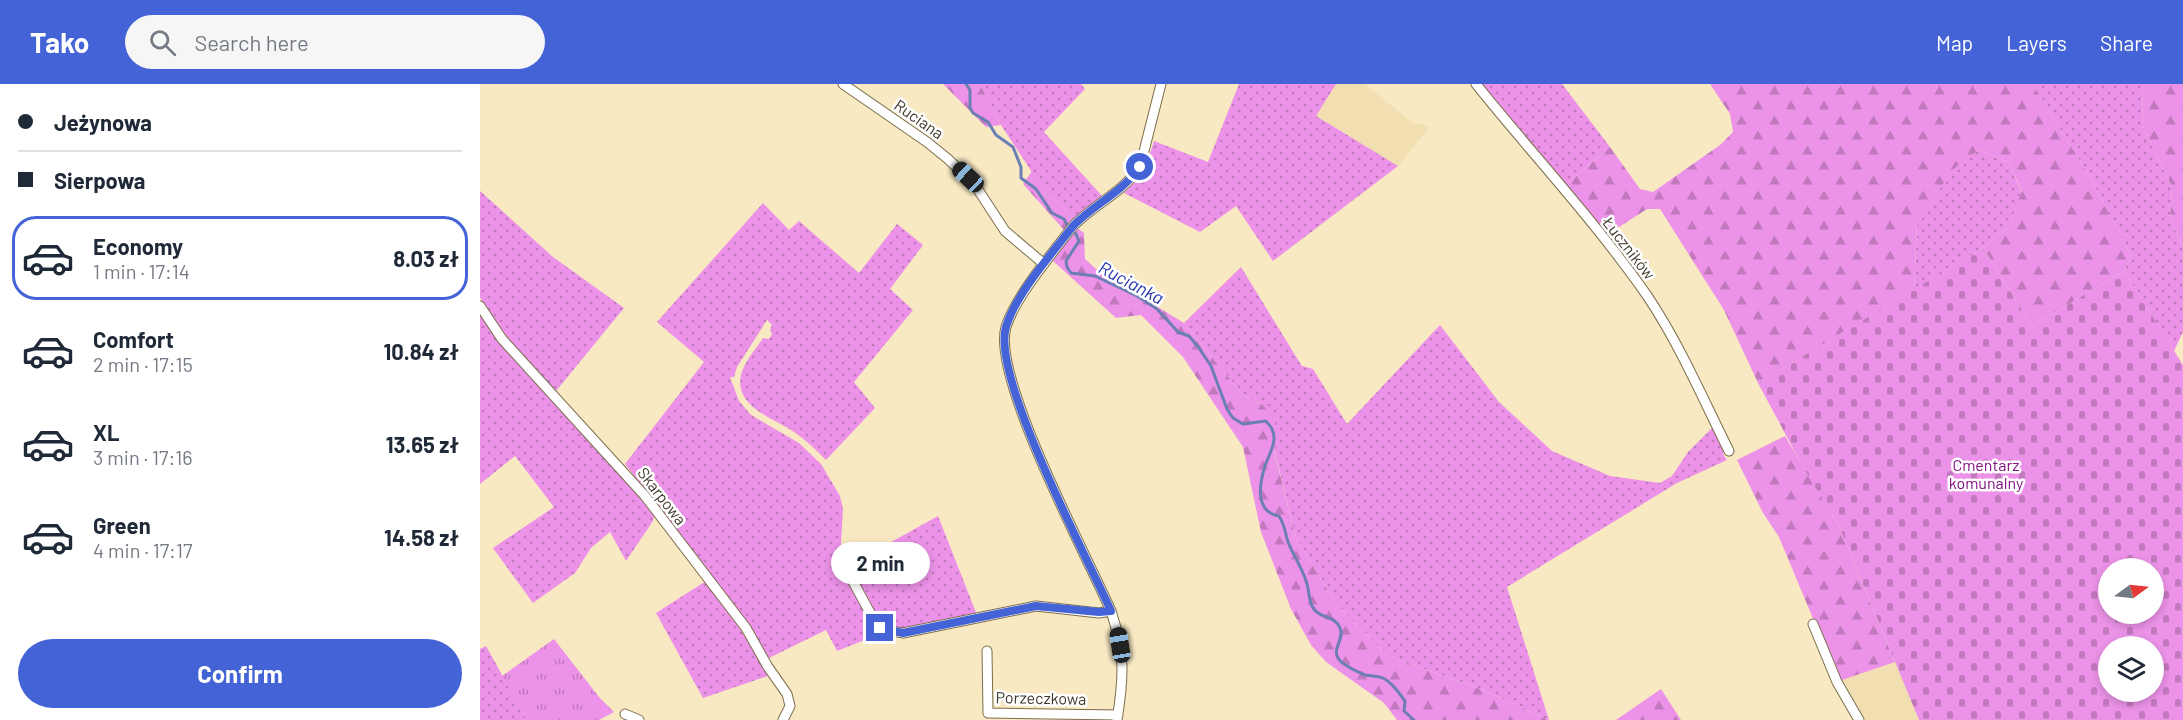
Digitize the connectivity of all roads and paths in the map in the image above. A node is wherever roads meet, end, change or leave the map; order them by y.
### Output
1 (843, 84) edge
2 (1161, 84) edge
3 (1476, 84) edge
4 (1044, 264) junction
5 (480, 306) edge
6 (1729, 451) dead end
7 (843, 563) dead end
8 (1111, 611) junction
9 (1813, 624) dead end
10 (987, 651) dead end
11 (625, 714) dead end
12 (1117, 717) edge
13 (639, 720) edge
14 (783, 720) edge
15 (1859, 720) edge

1 - 4 street, Ruciana
2 - 4 street
3 - 6 street, Łuczników
4 - 8 street
5 - 14 street, Skarpowa
7 - 8 street
8 - 12 street
9 - 15 street
10 - 12 street, Porzeczkowa
11 - 13 street

